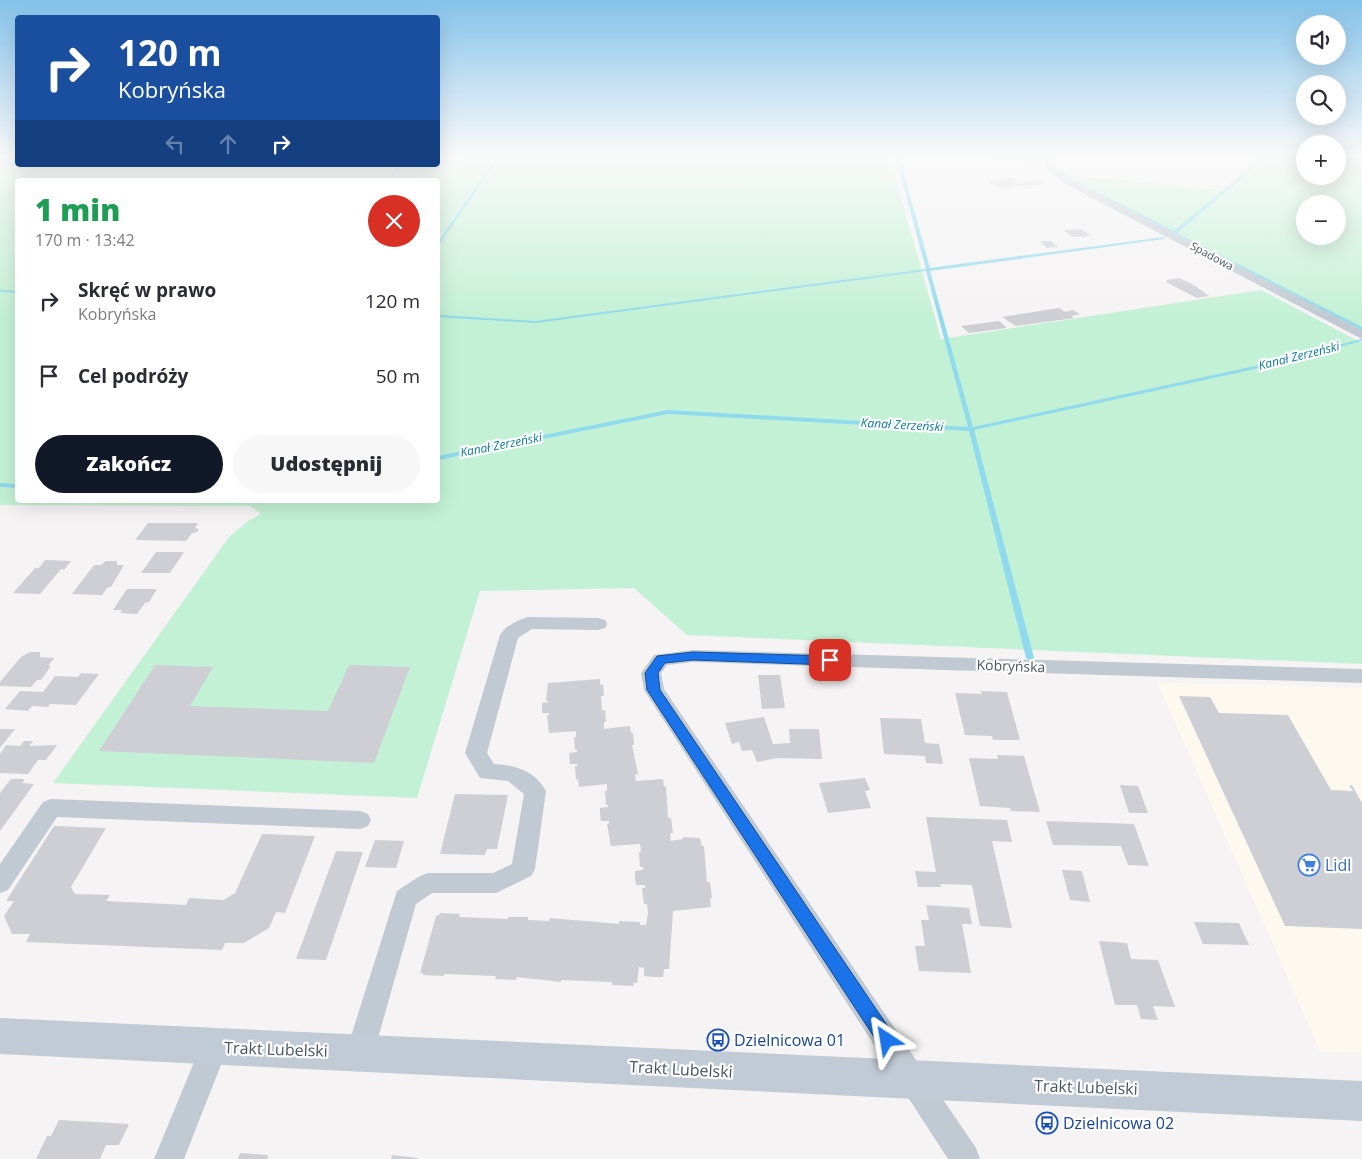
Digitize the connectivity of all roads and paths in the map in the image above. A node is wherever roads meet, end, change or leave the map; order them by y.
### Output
1 (1120, 209) edge
2 (1362, 335) edge
3 (598, 624) dead end
4 (1362, 676) edge
5 (360, 820) dead end
6 (0, 882) edge
7 (0, 1036) edge
8 (214, 1047) junction
9 (360, 1052) junction
10 (913, 1081) junction
11 (1362, 1101) edge
12 (169, 1159) edge
13 (965, 1159) edge

1 - 2 street, Spadowa
3 - 9 street
4 - 10 street, Kobryńska
5 - 6 street
7 - 8 street, Trakt Lubelski
8 - 9 street, Trakt Lubelski
8 - 12 street
9 - 10 street, Trakt Lubelski
10 - 11 street, Trakt Lubelski
10 - 13 street

